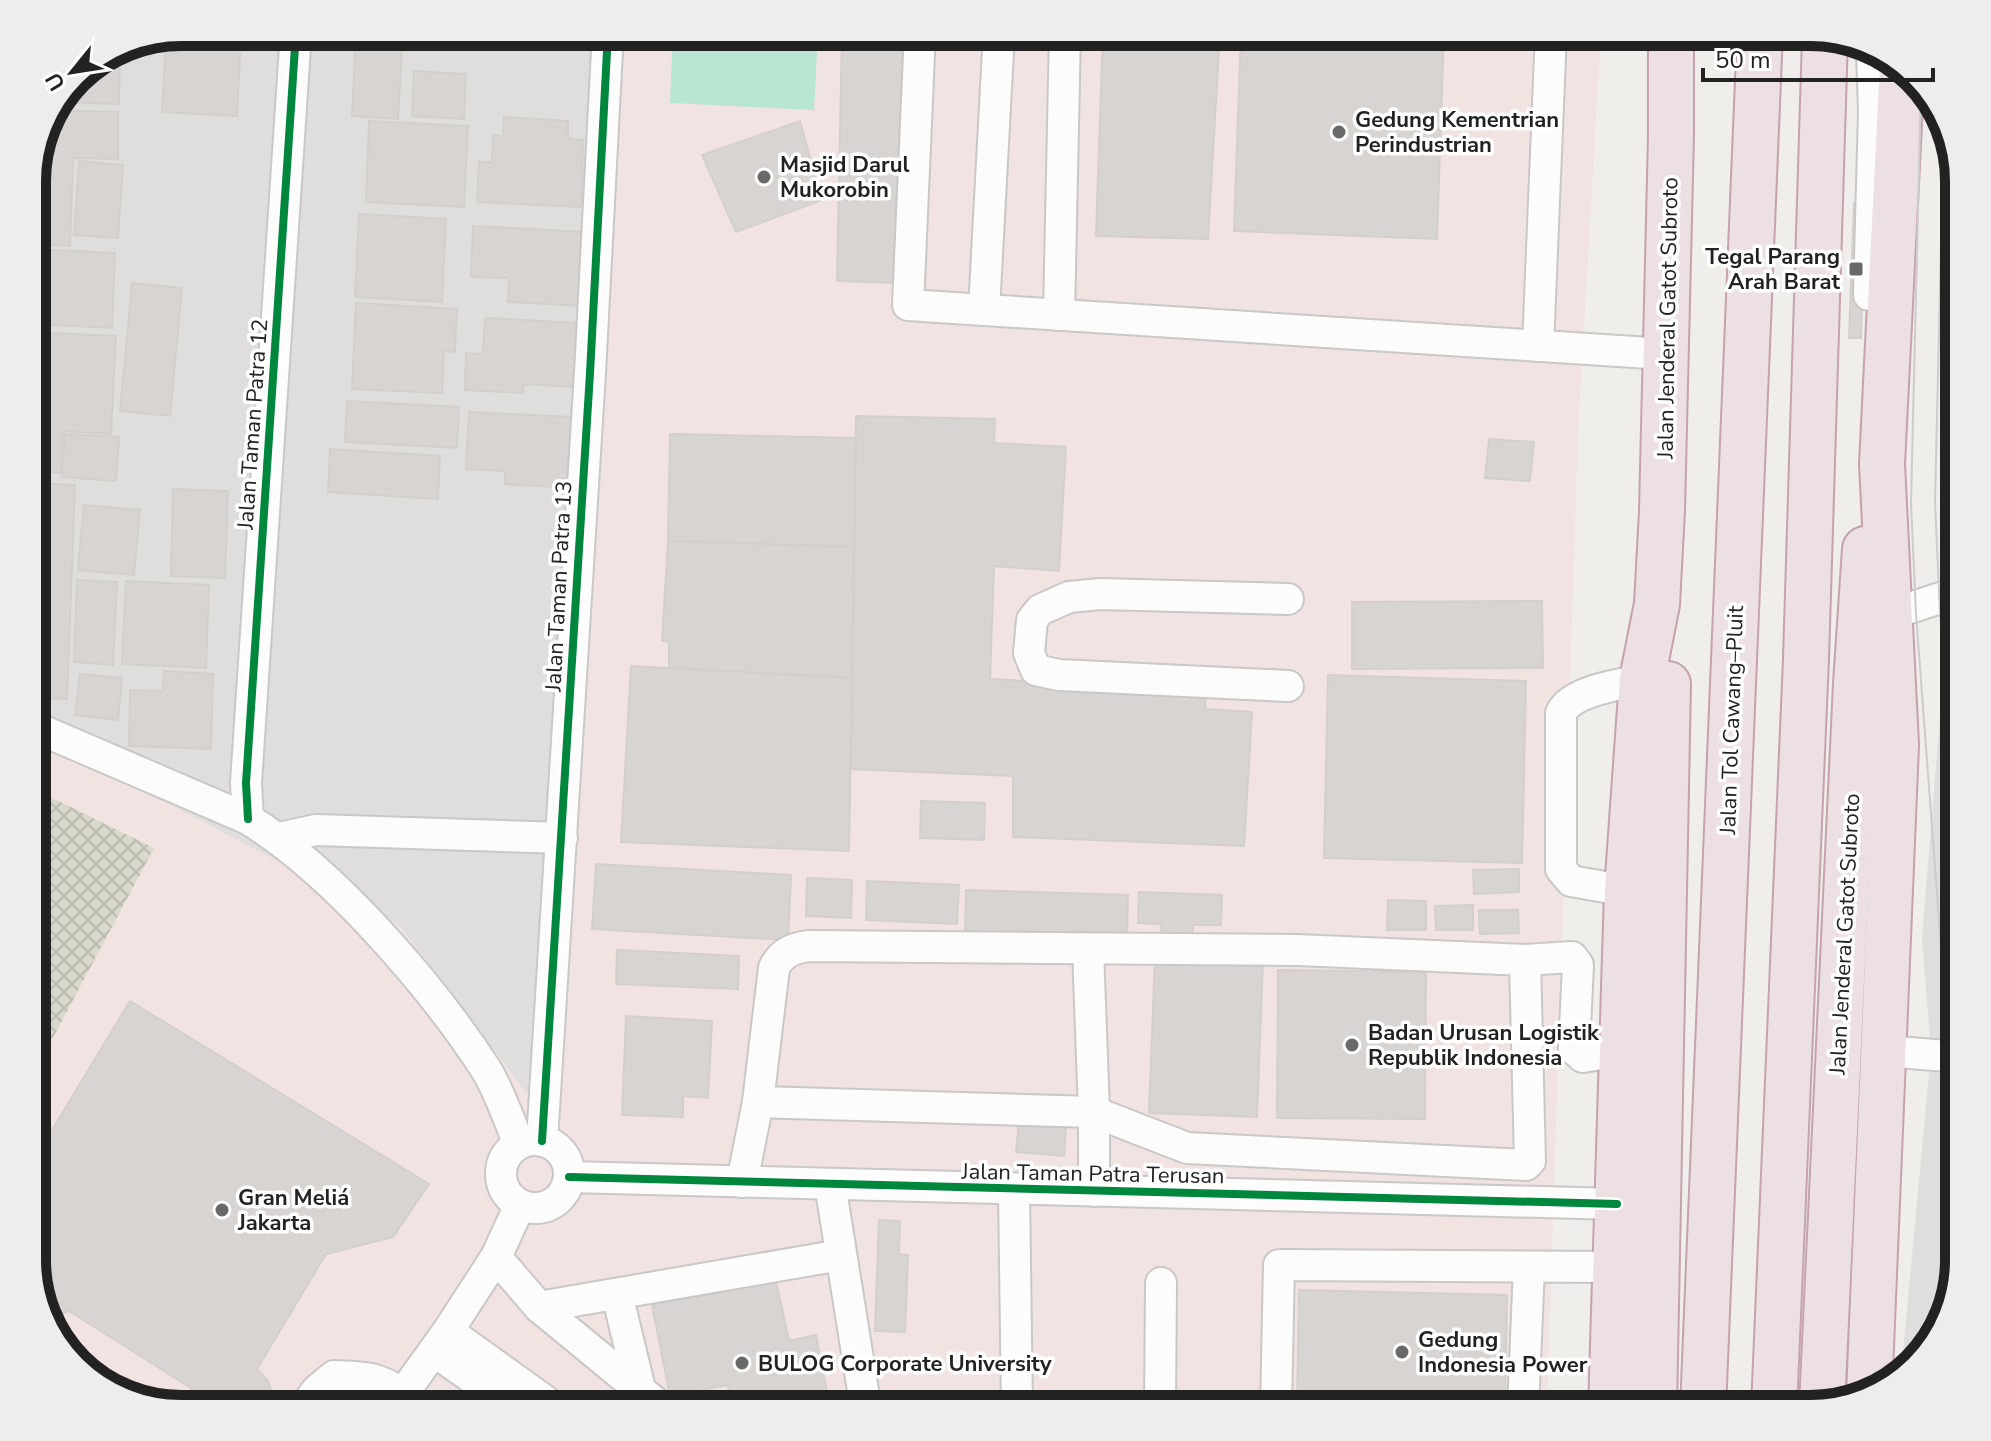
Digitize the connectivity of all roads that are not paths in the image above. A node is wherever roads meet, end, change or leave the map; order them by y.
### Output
1 (295, 46) edge
2 (607, 46) edge
3 (919, 46) edge
4 (998, 46) edge
5 (1065, 46) edge
6 (1550, 46) edge
7 (1671, 46) edge
8 (1759, 46) edge
9 (1825, 47) edge
10 (1872, 61) edge
11 (1900, 81) edge
12 (1901, 82) edge
13 (1873, 162) junction
14 (984, 310) junction
15 (1059, 315) junction
16 (1538, 346) junction
17 (1665, 354) junction
18 (1882, 464) junction
19 (1945, 597) edge
20 (1288, 599) dead end
21 (1657, 604) junction
22 (1891, 614) junction
23 (1642, 680) junction
24 (1288, 686) dead end
25 (46, 732) edge
26 (248, 819) junction
27 (279, 838) junction
28 (562, 838) junction
29 (1627, 891) junction
30 (1088, 949) junction
31 (1525, 960) junction
32 (1621, 1051) junction
33 (1885, 1051) junction
34 (1945, 1056) edge
35 (758, 1102) junction
36 (1094, 1112) junction
37 (531, 1142) junction
38 (569, 1177) junction
39 (742, 1182) junction
40 (830, 1184) junction
41 (1014, 1190) junction
42 (1094, 1191) junction
43 (1617, 1204) junction
44 (520, 1205) junction
45 (841, 1255) junction
46 (496, 1257) junction
47 (1529, 1267) junction
48 (1614, 1267) junction
49 (1161, 1283) dead end
50 (617, 1294) junction
51 (539, 1307) junction
52 (441, 1341) junction
53 (1870, 1381) edge
54 (640, 1389) junction
55 (1823, 1394) edge
56 (313, 1395) edge
57 (401, 1395) edge
58 (402, 1395) edge
59 (501, 1395) edge
60 (528, 1395) edge
61 (647, 1395) edge
62 (864, 1395) edge
63 (1017, 1395) edge
64 (1160, 1395) edge
65 (1276, 1395) edge
66 (1524, 1395) edge
67 (1612, 1395) edge
68 (1654, 1395) edge
69 (1704, 1395) edge
70 (1775, 1395) edge

1 - 26 street, Jalan Taman Patra 12
2 - 28 street, Jalan Taman Patra 13
3 - 14 street
4 - 14 street
5 - 15 street
6 - 16 street
7 - 17 highway, Jalan Jenderal Gatot Subroto
8 - 69 highway, Jalan Tol Cawang–Pluit
9 - 70 highway
10 - 13 street
11 - 13 street
12 - 18 highway, Jalan Jenderal Gatot Subroto
13 - 18 street
14 - 15 street
15 - 16 street
16 - 17 street
17 - 21 highway, Jalan Jenderal Gatot Subroto
18 - 22 highway, Jalan Jenderal Gatot Subroto
18 - 55 highway, Jalan Jenderal Gatot Subroto
19 - 22 street
20 - 24 street
21 - 23 highway, Jalan Jenderal Gatot Subroto
21 - 68 highway, Jalan Jenderal Gatot Subroto
22 - 33 highway, Jalan Jenderal Gatot Subroto
23 - 29 highway, Jalan Jenderal Gatot Subroto
23 - 29 street
25 - 26 street
26 - 27 street
27 - 28 street
27 - 37 street
28 - 37 street, Jalan Taman Patra 13
29 - 32 highway, Jalan Jenderal Gatot Subroto
30 - 31 street
30 - 35 street
30 - 36 street
31 - 32 street
31 - 36 street
32 - 43 highway, Jalan Jenderal Gatot Subroto
33 - 34 street
33 - 53 highway, Jalan Jenderal Gatot Subroto
35 - 36 street
35 - 39 street
36 - 42 street
37 - 38 street
37 - 44 street
38 - 39 street, Jalan Taman Patra Terusan
38 - 44 street
39 - 40 street, Jalan Taman Patra Terusan
40 - 41 street, Jalan Taman Patra Terusan
40 - 45 street
41 - 42 street, Jalan Taman Patra Terusan
41 - 63 street
42 - 43 street, Jalan Taman Patra Terusan
43 - 48 highway, Jalan Jenderal Gatot Subroto
44 - 46 street
45 - 50 street
45 - 62 street
46 - 51 street
46 - 52 street
47 - 48 street
47 - 65 street
47 - 66 street
48 - 67 highway, Jalan Jenderal Gatot Subroto
49 - 64 street
50 - 51 street
50 - 54 street
51 - 54 street
52 - 58 street
52 - 59 street
52 - 60 street
54 - 61 street
56 - 57 street

